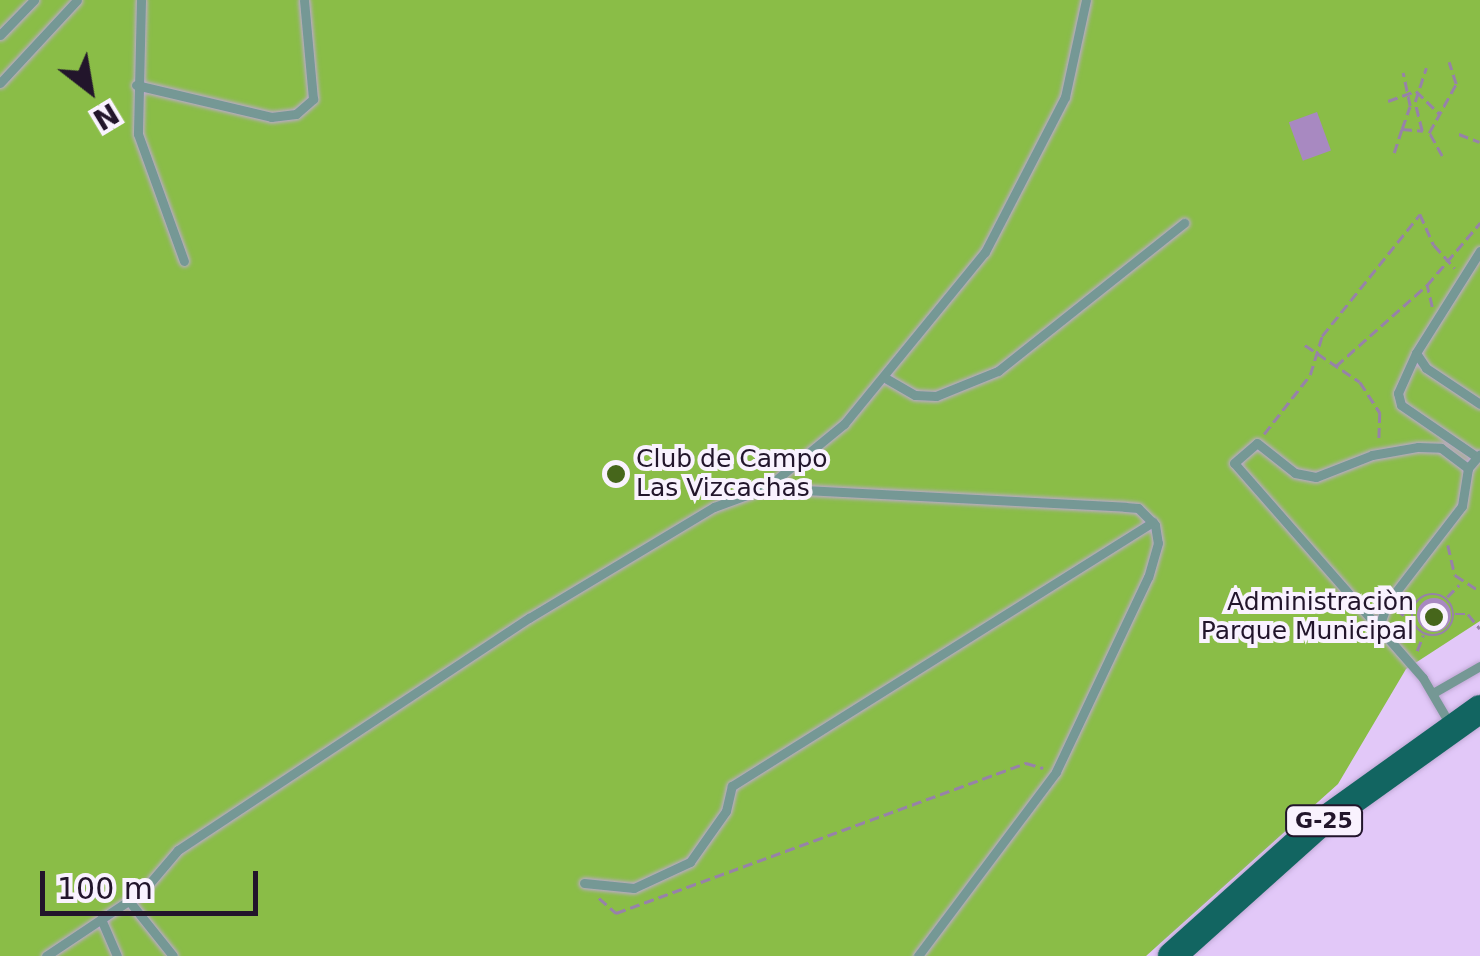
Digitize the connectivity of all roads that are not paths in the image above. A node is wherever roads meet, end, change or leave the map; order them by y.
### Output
1 (34, 0) edge
2 (77, 0) edge
3 (141, 0) edge
4 (304, 0) edge
5 (1086, 0) edge
6 (0, 35) edge
7 (0, 83) edge
8 (136, 85) junction
9 (1184, 223) dead end
10 (1480, 251) edge
11 (184, 261) dead end
12 (1416, 353) junction
13 (887, 379) junction
14 (1480, 404) edge
15 (1478, 455) edge
16 (1468, 468) junction
17 (766, 488) junction
18 (1153, 522) junction
19 (1378, 630) junction
20 (1480, 666) edge
21 (1433, 692) junction
22 (1480, 708) edge
23 (1480, 717) edge
24 (1452, 730) junction
25 (584, 883) road end
26 (129, 901) junction
27 (102, 919) junction
28 (46, 956) edge
29 (117, 956) edge
30 (173, 956) edge
31 (918, 956) edge
32 (1172, 956) edge

1 - 6 lane
2 - 7 lane
3 - 8 lane
4 - 8 lane
5 - 13 lane
8 - 11 lane
9 - 13 lane
10 - 12 lane
12 - 14 lane
12 - 15 lane
13 - 17 lane
15 - 16 lane
16 - 19 lane
16 - 19 lane
17 - 18 lane
17 - 26 lane
18 - 25 lane
18 - 31 lane
19 - 21 lane
20 - 21 lane
21 - 24 lane
22 - 24 main road, G-25
23 - 24 main road, G-25
24 - 32 main road, G-25
26 - 27 lane
26 - 30 lane
27 - 28 lane
27 - 29 lane

